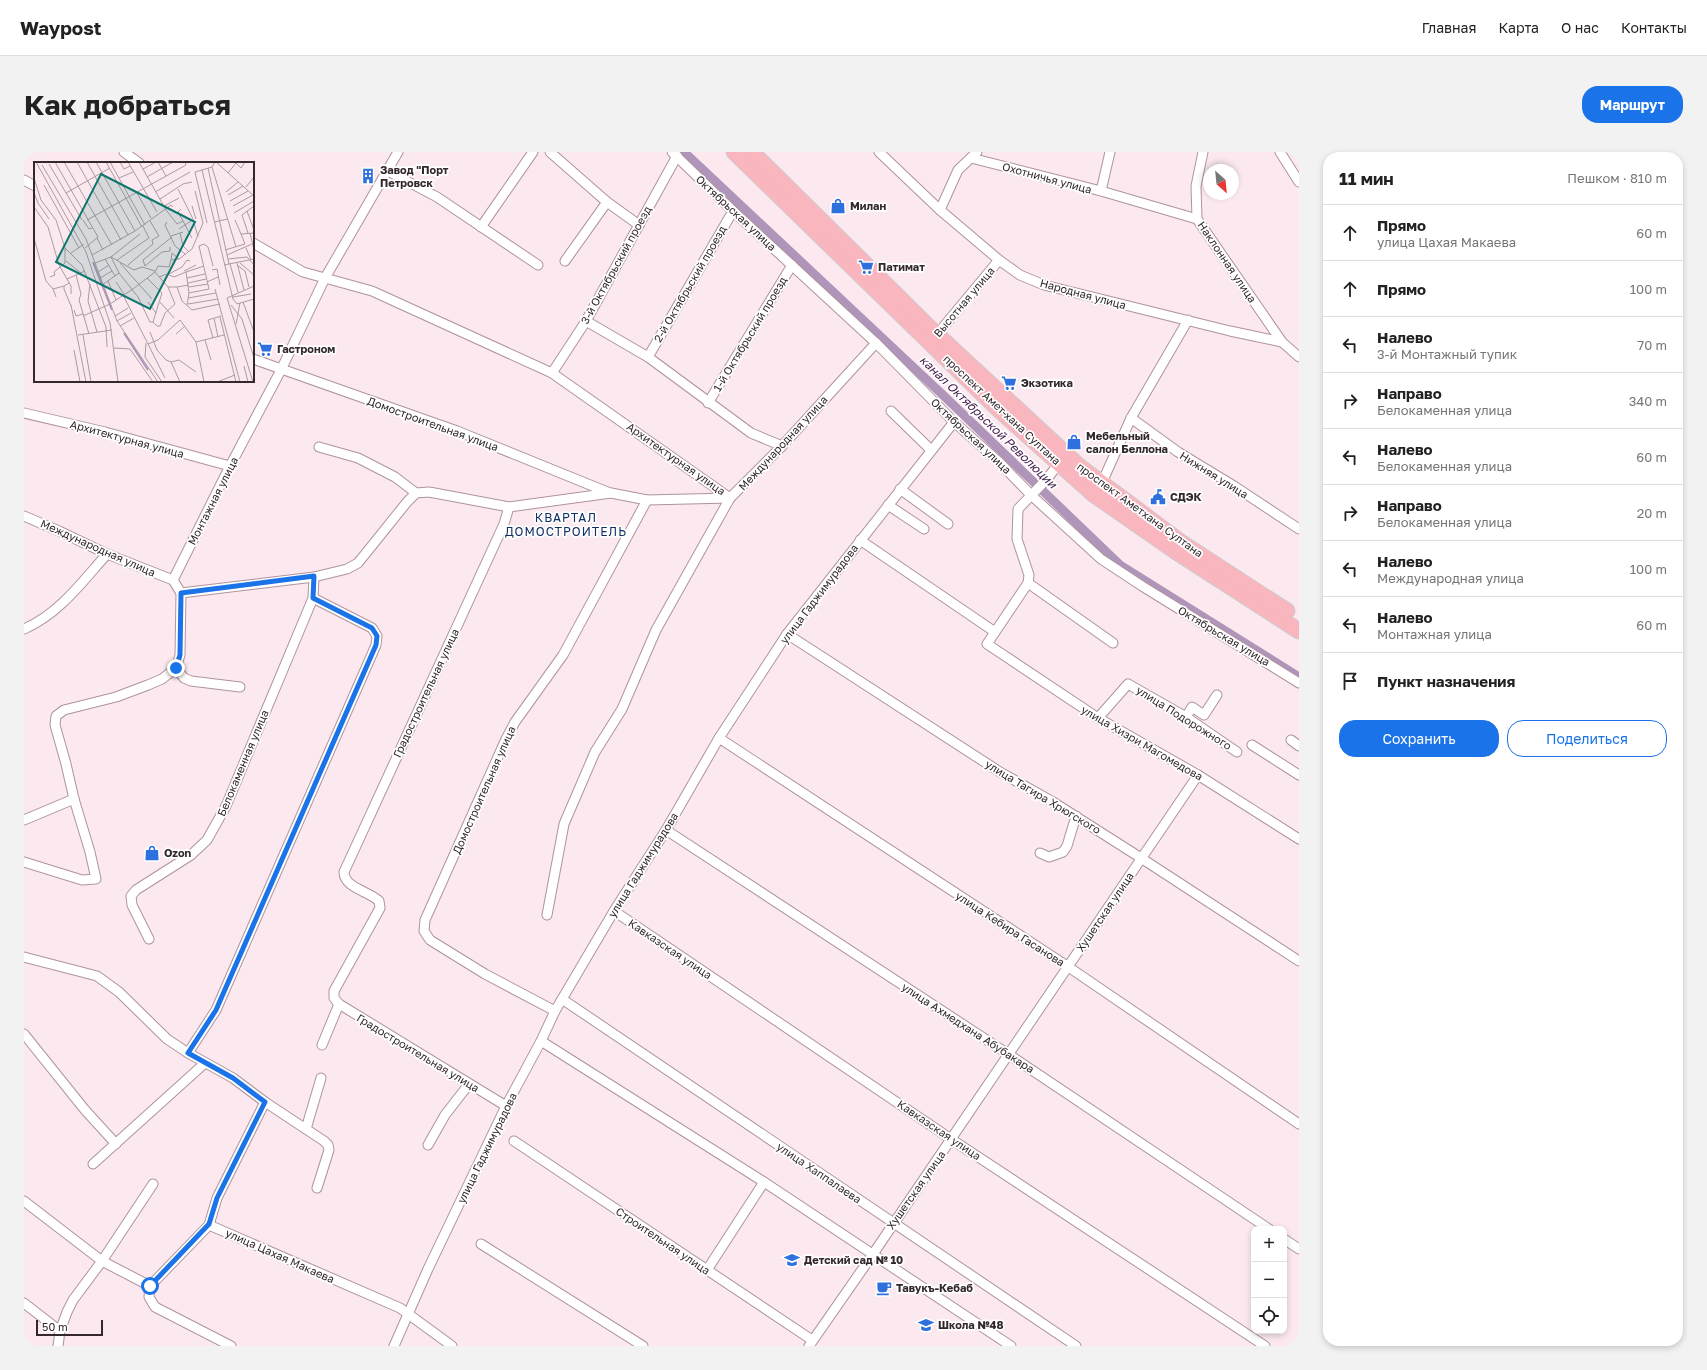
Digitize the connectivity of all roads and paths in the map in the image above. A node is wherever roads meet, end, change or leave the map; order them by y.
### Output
1 (124, 152) edge
2 (398, 152) edge
3 (533, 152) edge
4 (550, 152) edge
5 (734, 152) edge
6 (752, 152) edge
7 (879, 152) edge
8 (1110, 152) edge
9 (1203, 152) edge
10 (1280, 152) edge
11 (675, 154) edge
12 (974, 155) edge
13 (137, 162) edge
14 (388, 171) junction
15 (24, 180) edge
16 (1299, 182) edge
17 (34, 185) edge
18 (1101, 191) junction
19 (607, 202) junction
20 (940, 210) junction
21 (733, 211) junction
22 (1197, 219) junction
23 (639, 225) junction
24 (481, 227) junction
25 (254, 244) edge
26 (999, 260) junction
27 (565, 261) dead end
28 (538, 265) dead end
29 (792, 265) junction
30 (325, 278) junction
31 (1188, 320) junction
32 (586, 321) junction
33 (933, 338) junction
34 (1282, 342) junction
35 (876, 343) junction
36 (648, 357) junction
37 (1299, 357) edge
38 (254, 359) edge
39 (281, 370) junction
40 (552, 373) junction
41 (708, 403) junction
42 (891, 411) dead end
43 (24, 414) edge
44 (1131, 418) junction
45 (954, 422) junction
46 (782, 446) junction
47 (319, 447) dead end
48 (932, 450) junction
49 (1063, 458) junction
50 (230, 466) junction
51 (900, 489) junction
52 (1098, 489) junction
53 (416, 493) junction
54 (611, 493) junction
55 (1031, 495) junction
56 (730, 498) junction
57 (646, 500) junction
58 (888, 505) junction
59 (509, 507) junction
60 (24, 516) edge
61 (948, 524) dead end
62 (924, 529) dead end
63 (1299, 529) edge
64 (860, 540) junction
65 (106, 554) junction
66 (314, 576) junction
67 (173, 580) junction
68 (1028, 583) junction
69 (181, 593) junction
70 (313, 598) junction
71 (1299, 620) edge
72 (24, 630) edge
73 (1299, 631) edge
74 (995, 632) junction
75 (787, 634) junction
76 (1113, 643) dead end
77 (176, 668) junction
78 (1299, 683) edge
79 (240, 688) dead end
80 (1217, 695) dead end
81 (1186, 717) junction
82 (1098, 718) junction
83 (719, 738) junction
84 (1291, 740) dead end
85 (1252, 745) dead end
86 (1299, 746) edge
87 (1237, 752) dead end
88 (1198, 774) junction
89 (1299, 775) edge
90 (74, 799) junction
91 (1076, 816) junction
92 (24, 820) edge
93 (666, 830) junction
94 (1299, 839) edge
95 (1040, 853) dead end
96 (1141, 858) junction
97 (24, 862) edge
98 (614, 911) junction
99 (547, 915) dead end
100 (149, 938) dead end
101 (24, 957) edge
102 (1299, 961) edge
103 (1067, 966) junction
104 (562, 999) junction
105 (336, 1001) junction
106 (556, 1010) junction
107 (24, 1034) edge
108 (542, 1042) junction
109 (322, 1045) dead end
110 (188, 1053) junction
111 (1008, 1054) junction
112 (205, 1063) junction
113 (321, 1078) dead end
114 (470, 1084) junction
115 (265, 1102) junction
116 (505, 1106) junction
117 (1299, 1124) edge
118 (306, 1129) junction
119 (952, 1139) junction
120 (514, 1141) dead end
121 (116, 1144) junction
122 (428, 1145) dead end
123 (93, 1164) dead end
124 (764, 1182) junction
125 (153, 1184) dead end
126 (317, 1188) dead end
127 (24, 1201) edge
128 (893, 1222) junction
129 (209, 1224) junction
130 (1265, 1226) edge
131 (1287, 1241) edge
132 (481, 1244) dead end
133 (1299, 1249) edge
134 (873, 1254) junction
135 (102, 1262) junction
136 (707, 1270) junction
137 (150, 1286) junction
138 (24, 1304) edge
139 (408, 1313) junction
140 (60, 1331) junction
141 (810, 1343) edge
142 (447, 1344) edge
143 (58, 1346) edge
144 (231, 1346) edge
145 (394, 1346) edge
146 (643, 1346) edge
147 (1011, 1346) edge
148 (1076, 1346) edge
149 (1265, 1346) edge

1 - 13 street
2 - 14 street, Монтажная улица
3 - 24 street
4 - 19 street
5 - 33 main road, проспект Амет-хана Султана
6 - 33 main road
7 - 20 street, Народная улица
8 - 18 street, Охотничья улица
9 - 22 street, Наклонная улица
10 - 16 street
11 - 21 street, Октябрьская улица
11 - 23 street, 3-й Октябрьский проезд
12 - 18 street, Охотничья улица
12 - 20 street
14 - 24 street
14 - 30 street, Монтажная улица
15 - 17 street
18 - 22 street, Охотничья улица
19 - 23 street
19 - 27 street
20 - 26 street, Народная улица
21 - 29 street, Октябрьская улица
21 - 36 street, 2-й Октябрьский проезд
22 - 34 street, Наклонная улица
23 - 32 street, 3-й Октябрьский проезд
24 - 28 street
25 - 30 street, Архитектурная улица
26 - 31 street, Народная улица
26 - 33 street, Высотная улица
29 - 35 street, Октябрьская улица
29 - 41 street, 1-й Октябрьский проезд
30 - 39 street, Монтажная улица
30 - 40 street, Архитектурная улица
31 - 34 street, Народная улица
31 - 44 street
32 - 36 street
32 - 40 street, 3-й Октябрьский проезд
33 - 49 main road, проспект Амет-хана Султана
34 - 37 street, Наклонная улица
35 - 45 street, Октябрьская улица
35 - 46 street, Международная улица
36 - 41 street
38 - 39 street, Домостроительная улица
39 - 50 street, Монтажная улица
39 - 54 street, Домостроительная улица
40 - 56 street, Архитектурная улица
41 - 46 street
42 - 48 street
43 - 50 street, Архитектурная улица
44 - 52 street
44 - 63 street, Нижняя улица
45 - 48 street, улица Гаджимурадова
45 - 55 street, Октябрьская улица
46 - 56 street, Международная улица
47 - 53 street
48 - 51 street, улица Гаджимурадова
49 - 52 main road, проспект Амет-хана Султана
49 - 55 street
50 - 67 street, Монтажная улица
51 - 58 street, улица Гаджимурадова
51 - 61 street
52 - 71 main road, проспект Аметхана Султана
52 - 73 main road, проспект Амет-хана Султана
53 - 59 street, Международная улица
53 - 66 street
54 - 57 street, Международная улица
54 - 59 street, Международная улица
55 - 68 street
55 - 78 street, Октябрьская улица
56 - 57 street, Международная улица
56 - 99 street, Архитектурная улица
57 - 106 street, Домостроительная улица
58 - 62 street
58 - 64 street, улица Гаджимурадова
59 - 105 street, Градостроительная улица
60 - 65 street, Международная улица
64 - 74 street
64 - 75 street, улица Гаджимурадова
65 - 67 street, Международная улица
65 - 72 street
66 - 69 street
66 - 70 street, Белокаменная улица
67 - 69 street
68 - 74 street
68 - 76 street
69 - 77 street
70 - 100 street, Белокаменная улица
70 - 110 street
74 - 82 street, улица Хизри Магомедова
75 - 83 street, улица Гаджимурадова
75 - 91 street, улица Тагира Хрюгского
77 - 79 street
77 - 90 street
80 - 81 street
81 - 82 street, улица Подорожного
81 - 87 street, улица Подорожного
82 - 88 street, улица Хизри Магомедова
83 - 93 street, улица Гаджимурадова
83 - 103 street, улица Кебира Гасанова
84 - 86 street
85 - 89 street
88 - 94 street, улица Хизри Магомедова
88 - 96 street, Хушетская улица
90 - 92 street
90 - 97 street
91 - 95 street
91 - 96 street, улица Тагира Хрюгского
93 - 98 street, улица Гаджимурадова
93 - 111 street, улица Ахмедхана Абубакара
96 - 102 street, улица Тагира Хрюгского
96 - 103 street, Хушетская улица
98 - 104 street, улица Гаджимурадова
98 - 119 street, Кавказская улица
101 - 110 street
103 - 111 street, Хушетская улица
103 - 117 street, улица Кебира Гасанова
104 - 106 street, улица Гаджимурадова
104 - 128 street, улица Хаппалаева
105 - 109 street
105 - 114 street, Градостроительная улица
106 - 108 street, улица Гаджимурадова
107 - 121 street
108 - 116 street, улица Гаджимурадова
108 - 124 street
110 - 112 street
111 - 119 street, Хушетская улица
111 - 130 street, улица Ахмедхана Абубакара
112 - 115 street
112 - 121 street
113 - 118 street
114 - 116 street, Градостроительная улица
114 - 122 street
115 - 118 street
115 - 129 street
116 - 139 street, улица Гаджимурадова
118 - 126 street
119 - 128 street, Хушетская улица
119 - 149 street, Кавказская улица
120 - 136 street, Строительная улица
121 - 123 street
124 - 134 street
124 - 136 street
125 - 135 street
127 - 135 street
128 - 134 street, Хушетская улица
128 - 148 street, улица Хаппалаева
129 - 137 street
129 - 139 street, улица Цахая Макаева
131 - 133 street
132 - 146 street
134 - 141 street, Хушетская улица
134 - 147 street
135 - 137 street
135 - 140 street
136 - 141 street, Строительная улица
137 - 144 street
138 - 140 street
139 - 142 street, улица Цахая Макаева
139 - 145 street, улица Гаджимурадова
140 - 143 street

